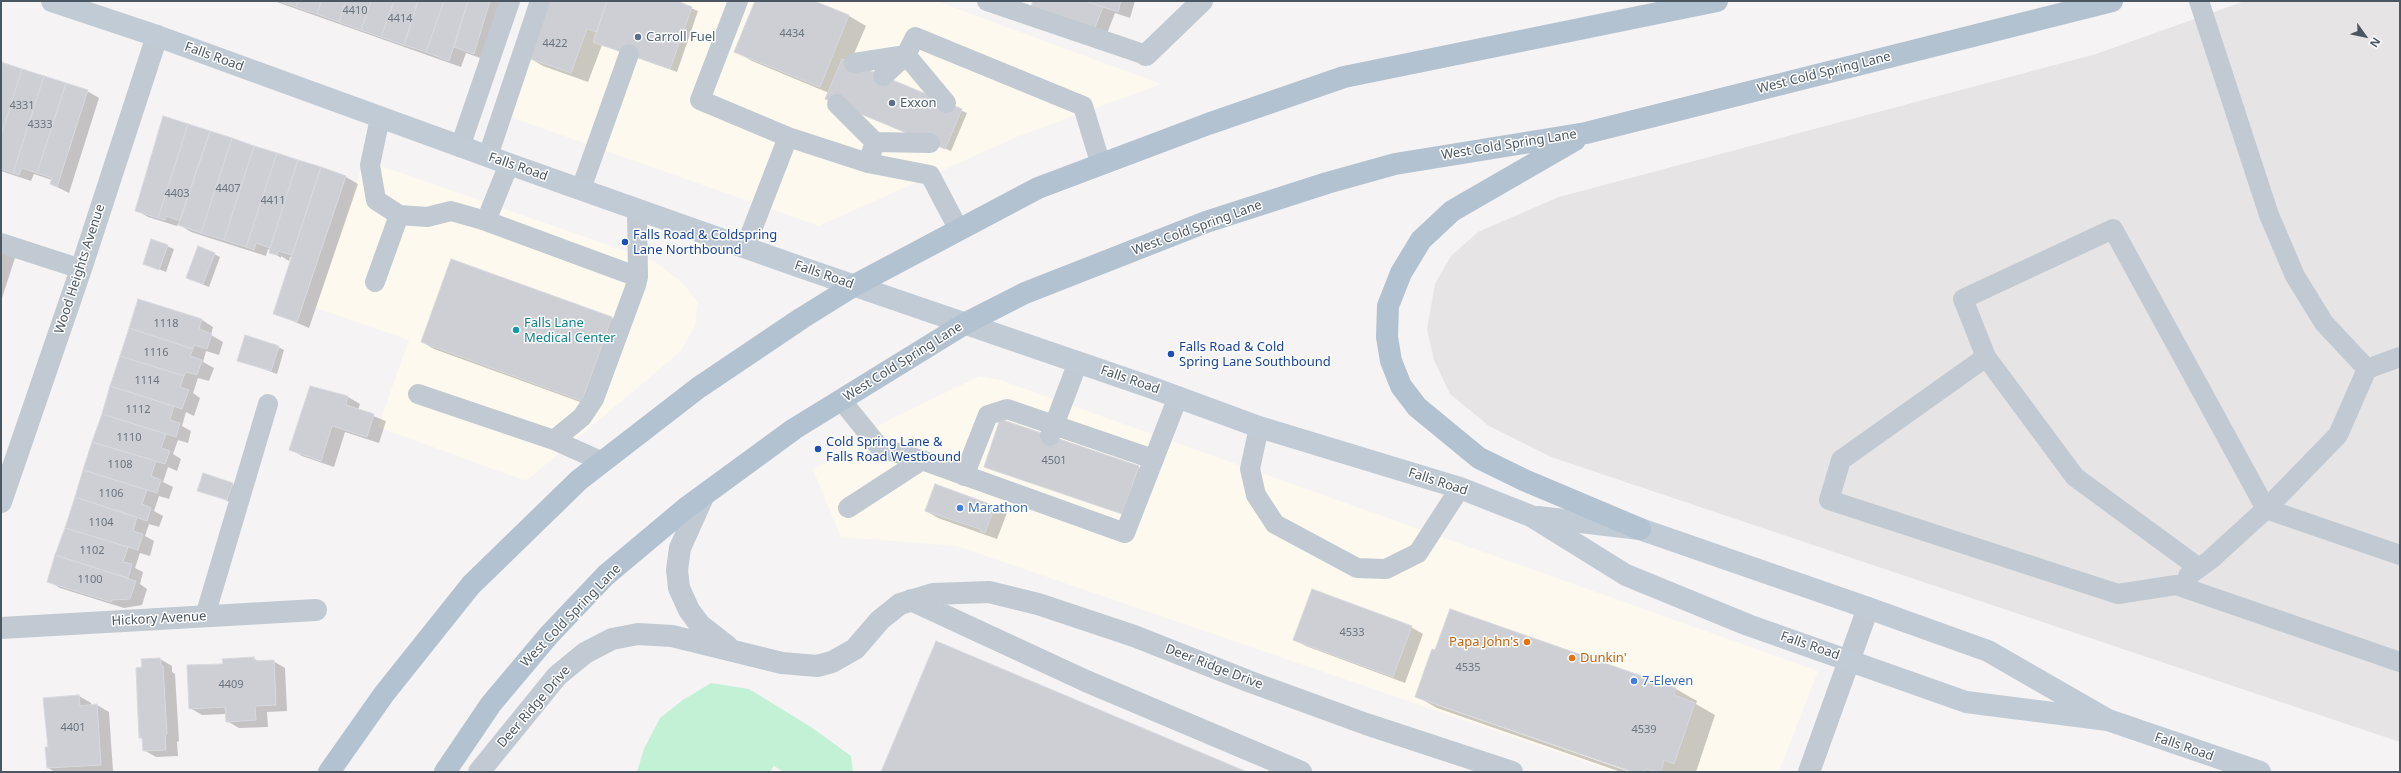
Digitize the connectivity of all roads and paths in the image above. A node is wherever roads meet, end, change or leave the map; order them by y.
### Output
1 (52, 1) edge
2 (510, 1) edge
3 (540, 1) edge
4 (738, 1) edge
5 (988, 1) edge
6 (1202, 1) edge
7 (1717, 1) edge
8 (2112, 1) edge
9 (2199, 1) edge
10 (157, 36) junction
11 (629, 54) dead end
12 (906, 55) junction
13 (1146, 55) joint
14 (854, 64) dead end
15 (883, 76) dead end
16 (918, 90) dead end
17 (946, 103) dead end
18 (837, 104) dead end
19 (866, 116) dead end
20 (380, 118) junction
21 (901, 130) dead end
22 (1586, 133) junction
23 (788, 137) junction
24 (875, 142) junction
25 (930, 143) dead end
26 (460, 147) junction
27 (488, 156) junction
28 (509, 164) junction
29 (868, 164) junction
30 (1101, 164) junction
31 (581, 189) junction
32 (637, 209) junction
33 (399, 215) junction
34 (486, 221) junction
35 (959, 230) junction
36 (1, 243) edge
37 (746, 248) junction
38 (81, 269) junction
39 (638, 277) junction
40 (375, 282) dead end
41 (855, 285) junction
42 (966, 323) junction
43 (1986, 357) junction
44 (2400, 357) edge
45 (1078, 362) junction
46 (2367, 369) junction
47 (418, 394) dead end
48 (1178, 397) junction
49 (841, 400) junction
50 (268, 404) dead end
51 (1259, 427) junction
52 (1052, 431) junction
53 (554, 440) junction
54 (1153, 459) junction
55 (922, 460) junction
56 (603, 462) junction
57 (964, 476) junction
58 (1460, 488) junction
59 (703, 497) junction
60 (1, 502) edge
61 (848, 508) dead end
62 (2266, 509) junction
63 (1531, 516) junction
64 (1640, 530) junction
65 (2400, 556) edge
66 (2199, 568) junction
67 (2176, 585) junction
68 (911, 600) junction
69 (1868, 608) junction
70 (316, 610) dead end
71 (205, 616) junction
72 (1, 628) edge
73 (734, 652) junction
74 (1850, 659) junction
75 (2400, 662) edge
76 (2108, 720) junction
77 (329, 772) edge
78 (445, 772) edge
79 (479, 772) edge
80 (1301, 772) edge
81 (1512, 772) edge
82 (1809, 772) edge
83 (2260, 772) edge

1 - 10 main road, Falls Road
2 - 26 lane
3 - 27 lane
4 - 23 lane
5 - 13 lane
6 - 13 street
7 - 30 main road
8 - 22 main road, West Cold Spring Lane
9 - 46 lane
10 - 20 main road, Falls Road
10 - 38 street, Wood Heights Avenue
11 - 31 lane
12 - 14 lane
12 - 15 lane
12 - 16 lane
12 - 17 lane
12 - 30 lane
18 - 24 lane
19 - 24 lane
20 - 26 main road, Falls Road
20 - 33 lane
21 - 24 lane
22 - 42 main road, West Cold Spring Lane
22 - 64 main road
23 - 29 lane
23 - 37 lane
24 - 25 lane
24 - 29 lane
26 - 27 main road, Falls Road
27 - 28 main road, Falls Road
28 - 31 main road, Falls Road
28 - 34 lane
29 - 35 lane
30 - 35 main road
31 - 32 main road, Falls Road
32 - 37 main road, Falls Road
32 - 39 lane
33 - 34 lane
33 - 40 lane
34 - 39 lane
35 - 41 main road
36 - 38 lane
37 - 41 main road, Falls Road
38 - 60 street, Wood Heights Avenue
39 - 53 lane
41 - 42 main road, Falls Road
41 - 56 main road
42 - 45 main road, Falls Road
42 - 49 main road, West Cold Spring Lane
43 - 62 lane
43 - 66 lane
43 - 67 lane
44 - 46 lane
45 - 48 main road, Falls Road
45 - 52 lane
46 - 62 lane
47 - 53 lane
48 - 51 main road, Falls Road
48 - 54 lane
49 - 55 lane
49 - 59 main road, West Cold Spring Lane
50 - 71 lane
51 - 58 main road, Falls Road
51 - 58 lane
52 - 54 lane
52 - 57 lane
53 - 56 lane
54 - 57 lane
55 - 57 lane
55 - 61 lane
56 - 77 main road
58 - 63 main road, Falls Road
59 - 73 street, Deer Ridge Drive
59 - 78 main road, West Cold Spring Lane
62 - 65 lane
62 - 66 lane
63 - 64 main road, Falls Road
63 - 74 main road, Falls Road
64 - 69 main road, Falls Road
66 - 67 lane
67 - 75 lane
68 - 73 street, Deer Ridge Drive
68 - 80 street
68 - 81 street, Deer Ridge Drive
69 - 74 street
69 - 76 main road, Falls Road
70 - 71 street, Hickory Avenue
71 - 72 street, Hickory Avenue
73 - 79 street, Deer Ridge Drive
74 - 76 main road, Falls Road
74 - 82 street
76 - 83 main road, Falls Road

